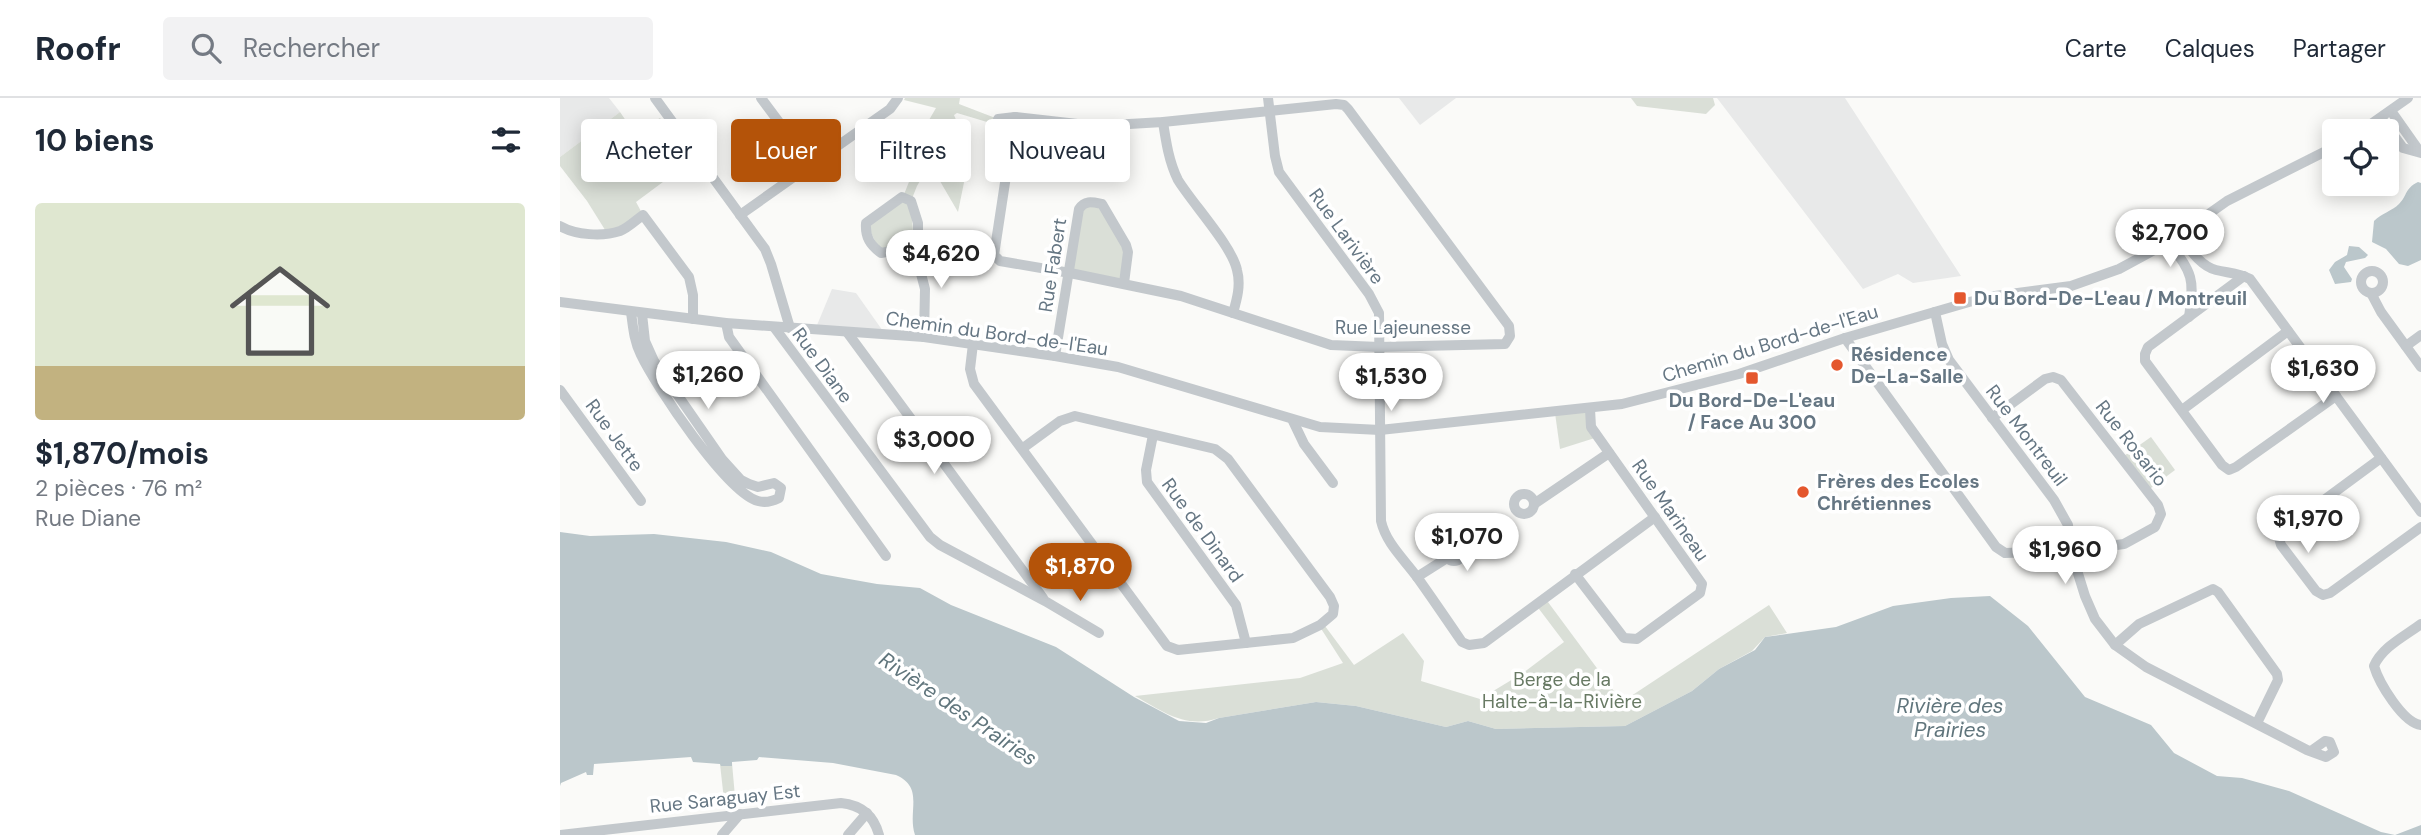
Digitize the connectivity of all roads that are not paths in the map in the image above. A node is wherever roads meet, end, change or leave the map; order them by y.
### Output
1 (654, 98) edge
2 (761, 98) edge
3 (898, 98) edge
4 (1268, 98) edge
5 (2408, 98) edge
6 (1269, 111) junction
7 (2391, 111) junction
8 (1015, 117) junction
9 (2381, 118) joint
10 (777, 119) edge
11 (998, 119) dead end
12 (1163, 122) junction
13 (841, 144) edge
14 (2322, 153) edge
15 (2421, 153) edge
16 (787, 182) edge
17 (740, 215) junction
18 (560, 226) edge
19 (2174, 238) junction
20 (914, 247) junction
21 (2213, 270) junction
22 (1070, 273) junction
23 (2244, 275) junction
24 (1124, 283) junction
25 (2193, 288) junction
26 (2371, 293) dead end
27 (2217, 296) junction
28 (560, 302) edge
29 (1935, 312) junction
30 (636, 313) junction
31 (1233, 313) junction
32 (2189, 317) junction
33 (693, 319) junction
34 (726, 323) junction
35 (774, 327) junction
36 (790, 328) junction
37 (2288, 331) junction
38 (847, 332) junction
39 (2421, 335) edge
40 (924, 337) junction
41 (1845, 338) junction
42 (974, 344) junction
43 (2406, 346) junction
44 (1379, 347) junction
45 (1055, 356) junction
46 (2421, 367) edge
47 (560, 390) edge
48 (2336, 396) junction
49 (1590, 409) junction
50 (682, 410) junction
51 (2182, 410) junction
52 (1992, 418) junction
53 (1293, 421) junction
54 (1380, 430) junction
55 (1153, 435) junction
56 (1023, 448) junction
57 (1609, 453) junction
58 (2381, 458) junction
59 (1333, 483) dead end
60 (641, 501) dead end
61 (1534, 504) dead end
62 (2421, 512) edge
63 (1655, 517) junction
64 (2421, 527) edge
65 (2071, 551) junction
66 (886, 556) dead end
67 (1447, 558) dead end
68 (1575, 574) junction
69 (1417, 577) junction
70 (1045, 601) junction
71 (2421, 624) edge
72 (1099, 633) dead end
73 (1246, 643) junction
74 (2115, 645) junction
75 (2257, 723) junction
76 (2421, 725) edge
77 (2311, 751) dead end
78 (867, 813) junction
79 (740, 814) junction
80 (599, 832) edge
81 (560, 835) edge
82 (722, 835) edge
83 (848, 835) edge
84 (879, 835) edge

1 - 17 street, Rue Diane
2 - 10 street
3 - 13 street
4 - 6 street, Rue Larivière
5 - 7 street
6 - 12 street, Rue Lajeunesse
6 - 44 street, Rue Larivière
6 - 44 street, Rue Lajeunesse
7 - 9 street
7 - 15 street
8 - 11 street, Rue Lajeunesse
8 - 12 street, Rue Lajeunesse
8 - 22 street, Rue Lajeunesse
9 - 15 street
12 - 31 street
14 - 19 street, Chemin du Bord-de-l'Eau
16 - 17 street
17 - 36 street, Rue Diane
18 - 33 street
19 - 21 street
19 - 25 street
19 - 29 street, Chemin du Bord-de-l'Eau
20 - 20 street
20 - 40 street
21 - 23 street
21 - 27 street
22 - 24 street, Rue Lajeunesse
22 - 24 street, Rue Fabert
22 - 45 street, Rue Fabert
23 - 27 street
23 - 37 street
24 - 31 street, Rue Lajeunesse
25 - 27 street
25 - 32 street
26 - 43 street
27 - 32 street
28 - 30 street, Chemin du Bord-de-l'Eau
29 - 41 street, Chemin du Bord-de-l'Eau
29 - 52 street, Rue Montreuil
30 - 33 street, Chemin du Bord-de-l'Eau
30 - 50 street
31 - 44 street, Rue Lajeunesse
32 - 51 street
33 - 34 street, Chemin du Bord-de-l'Eau
34 - 35 street, Chemin du Bord-de-l'Eau
34 - 66 street
35 - 36 street, Chemin du Bord-de-l'Eau
35 - 70 street, Rue Diane
36 - 38 street, Chemin du Bord-de-l'Eau
37 - 48 street
37 - 51 street
38 - 40 street, Chemin du Bord-de-l'Eau
38 - 70 street
39 - 43 street
40 - 42 street, Chemin du Bord-de-l'Eau
41 - 49 street, Chemin du Bord-de-l'Eau
41 - 65 street, Rue Rosario
42 - 45 street, Chemin du Bord-de-l'Eau
42 - 56 street
43 - 46 street
44 - 54 street, Rue Larivière
45 - 53 street, Chemin du Bord-de-l'Eau
47 - 60 street, Rue Jette
48 - 51 street
48 - 58 street
49 - 54 street, Chemin du Bord-de-l'Eau
49 - 57 street, Rue Marineau
50 - 50 street
52 - 65 street, Rue Montreuil
52 - 65 street, Rue Rosario
53 - 54 street, Chemin du Bord-de-l'Eau
53 - 59 street
54 - 69 street, Rue Larivière
55 - 56 street
55 - 73 street, Rue de Dinard
55 - 73 street
56 - 73 street
57 - 61 street
57 - 63 street, Rue Marineau
58 - 62 street
58 - 64 street
63 - 68 street, Rue Larivière
63 - 68 street, Rue Marineau
65 - 74 street, Rue Montreuil
67 - 69 street
68 - 69 street, Rue Larivière
70 - 72 street, Rue Diane
71 - 76 street
74 - 75 street, Rue Montreuil
74 - 75 street
75 - 77 street, Rue Montreuil
78 - 79 street, Rue Saraguay Est
78 - 83 street
78 - 84 street
79 - 80 street, Rue Saraguay Est
79 - 82 street
80 - 81 street, Rue Saraguay Est

